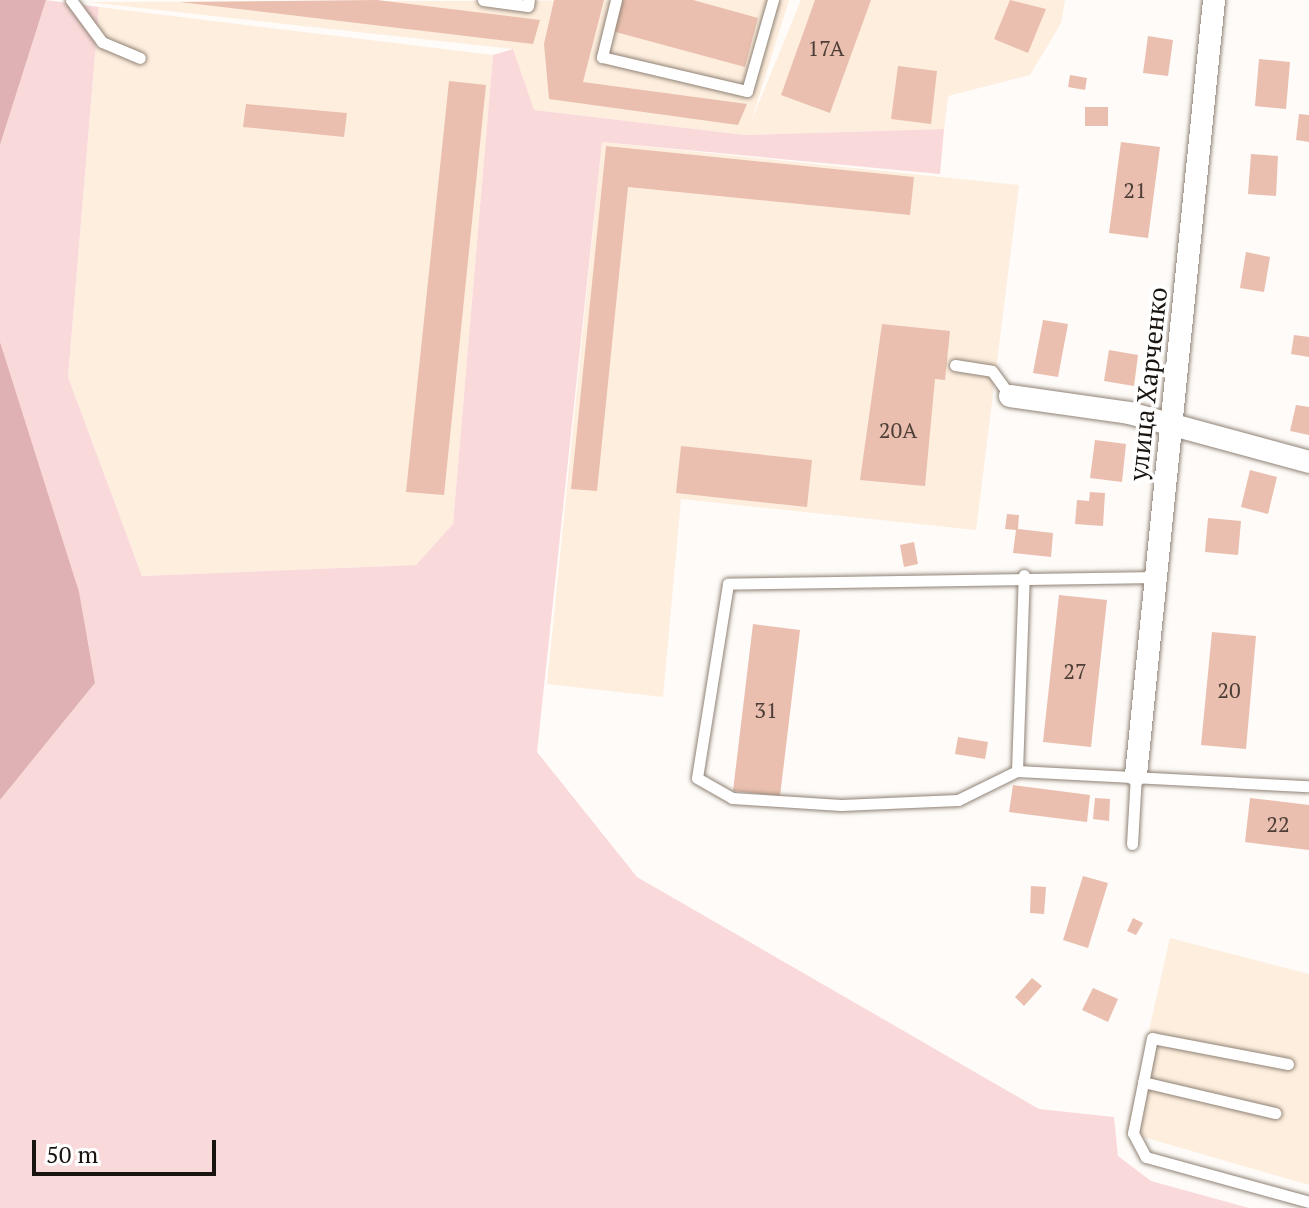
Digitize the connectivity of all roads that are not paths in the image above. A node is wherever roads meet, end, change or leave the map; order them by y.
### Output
1 (71, 0) edge
2 (483, 0) edge
3 (529, 0) edge
4 (616, 0) edge
5 (1214, 0) edge
6 (769, 1) edge
7 (140, 58) dead end
8 (955, 365) dead end
9 (1010, 396) joint
10 (1173, 431) junction
11 (1309, 462) edge
12 (1024, 575) junction
13 (1152, 577) junction
14 (1017, 771) junction
15 (1136, 775) junction
16 (1308, 786) edge
17 (1132, 844) dead end
18 (1288, 1064) dead end
19 (1143, 1082) junction
20 (1275, 1113) dead end
21 (1309, 1202) edge

1 - 7 lane
2 - 3 lane
4 - 6 lane
5 - 10 street, улица Харченко
8 - 9 lane
9 - 10 street
10 - 11 street
10 - 13 street, улица Харченко
12 - 13 lane
12 - 14 lane
12 - 14 lane
13 - 15 street, улица Харченко
14 - 15 lane
15 - 16 lane
15 - 17 lane
18 - 19 lane
19 - 20 lane
19 - 21 lane

